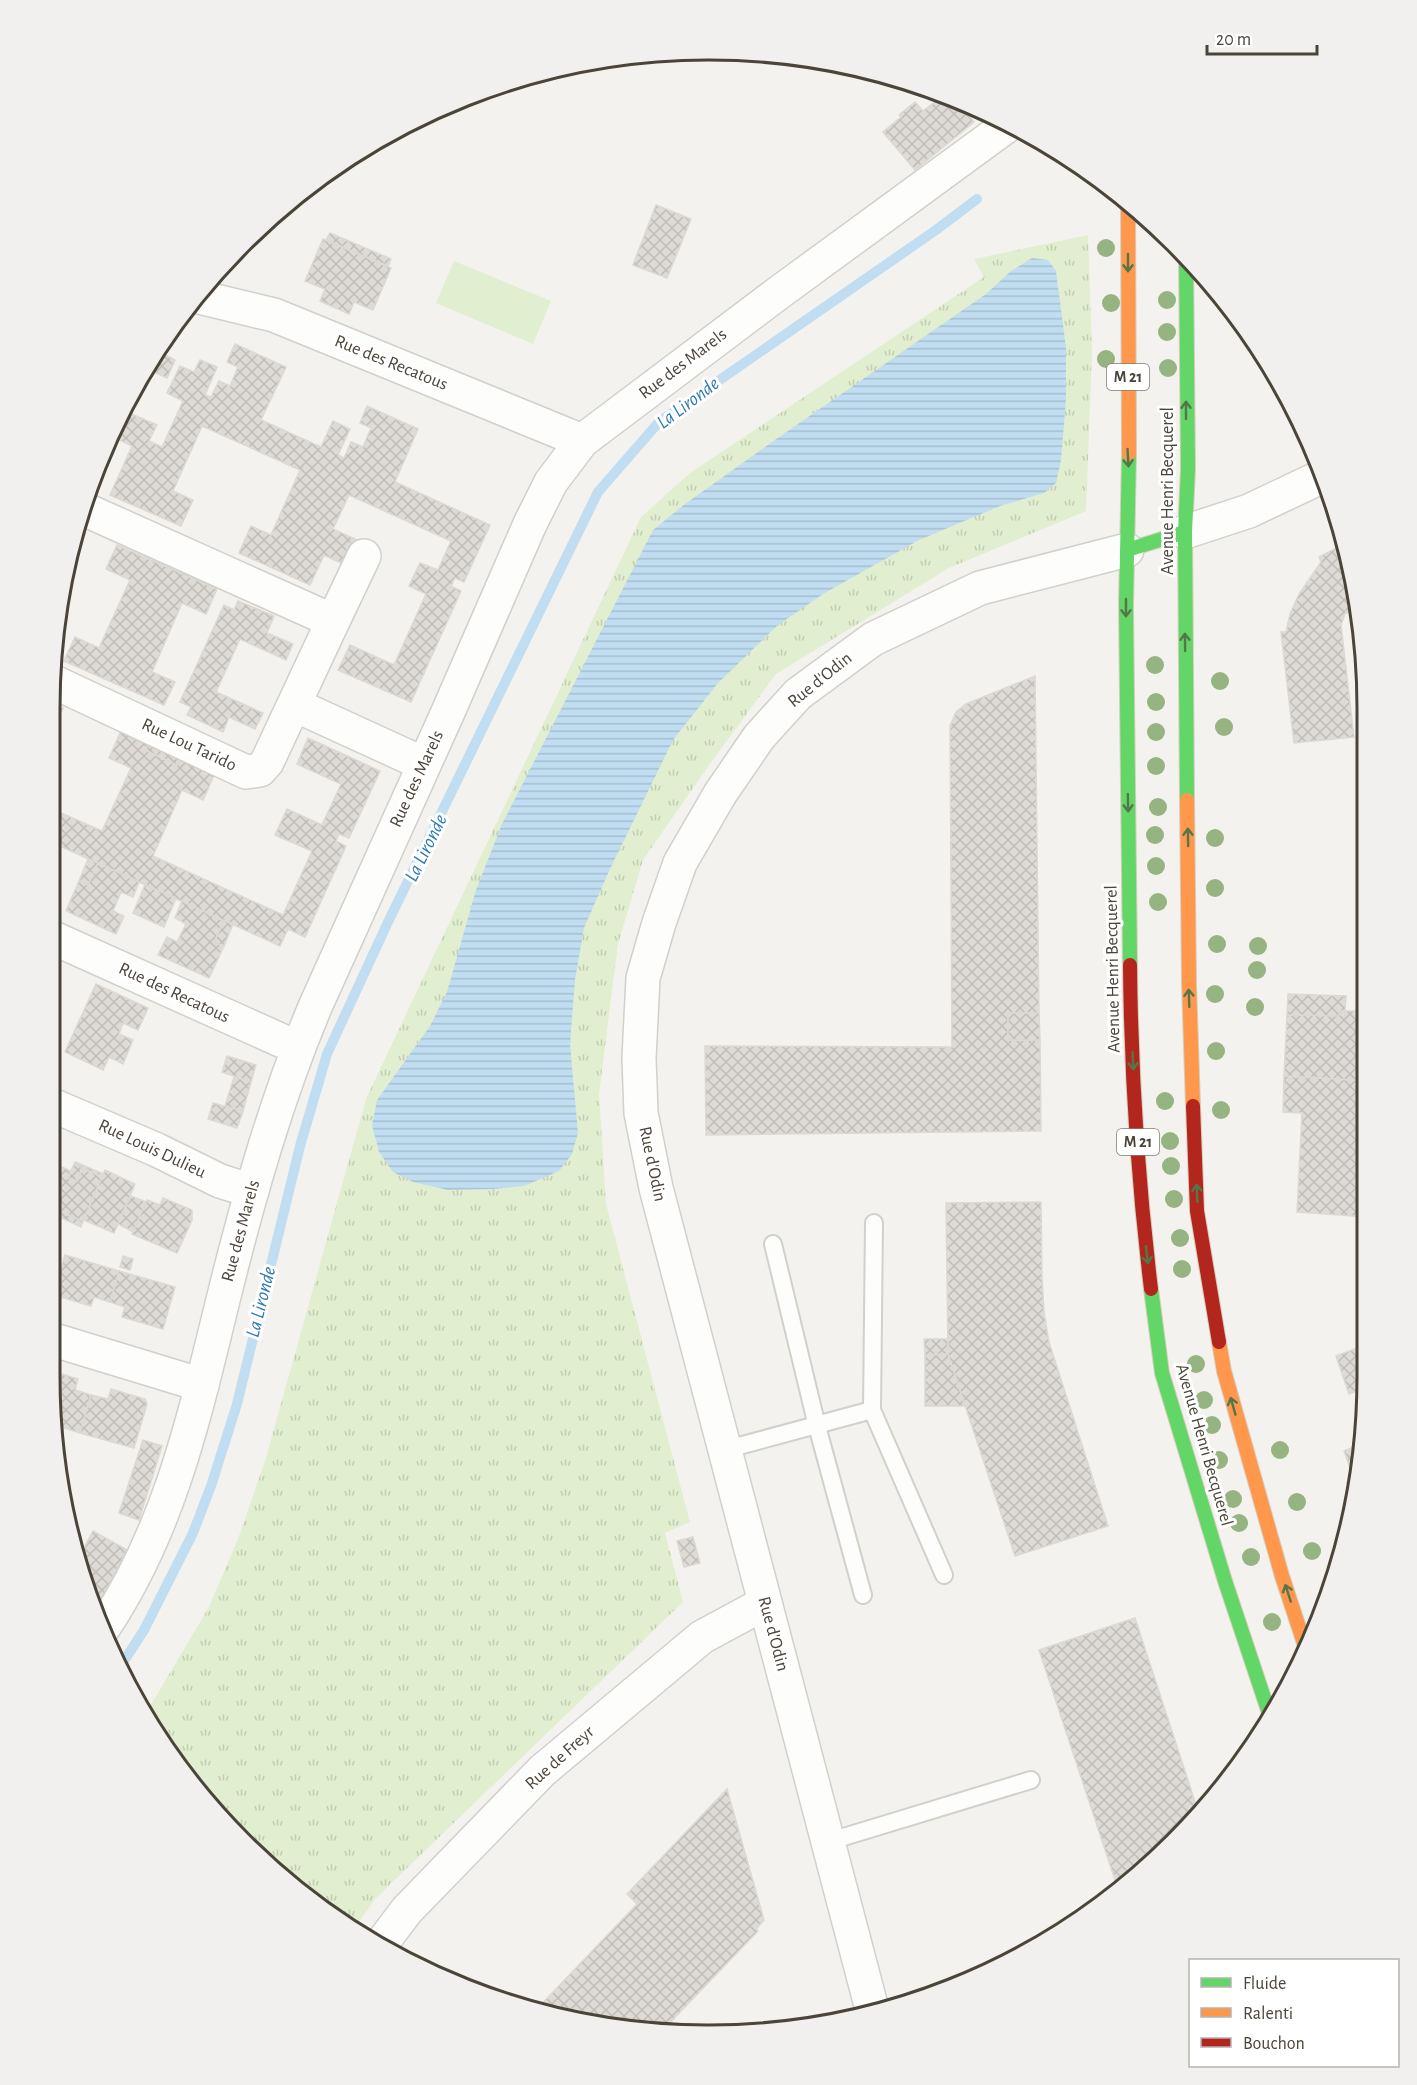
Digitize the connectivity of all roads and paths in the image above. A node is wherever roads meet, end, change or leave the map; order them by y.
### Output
1 (1001, 130) edge
2 (1128, 214) edge
3 (1186, 270) edge
4 (206, 299) edge
5 (582, 441) junction
6 (1315, 480) edge
7 (90, 512) edge
8 (1185, 532) junction
9 (1127, 550) junction
10 (364, 556) dead end
11 (333, 621) junction
12 (61, 685) edge
13 (295, 705) junction
14 (424, 764) junction
15 (60, 941) edge
16 (298, 1048) junction
17 (60, 1108) edge
18 (252, 1191) junction
19 (874, 1223) dead end
20 (773, 1244) dead end
21 (60, 1342) edge
22 (202, 1384) junction
23 (872, 1410) junction
24 (817, 1426) junction
25 (724, 1450) junction
26 (944, 1575) dead end
27 (863, 1595) dead end
28 (765, 1603) junction
29 (108, 1622) edge
30 (1302, 1637) edge
31 (1267, 1706) edge
32 (1031, 1780) dead end
33 (827, 1842) junction
34 (385, 1939) edge
35 (871, 2004) edge

1 - 5 street, Rue des Marels
2 -> 9 main road, Avenue Henri Becquerel / M 21
8 -> 3 main road, Avenue Henri Becquerel
4 - 5 street, Rue des Recatous
5 - 14 street, Rue des Marels
6 - 8 street
7 - 11 street
8 - 9 main road
30 -> 8 main road, Avenue Henri Becquerel
9 - 25 street, Rue d'Odin
9 -> 31 main road, Avenue Henri Becquerel / M 21
10 - 11 street, Rue Lou Tarido
11 - 13 street, Rue Lou Tarido
12 - 13 street, Rue Lou Tarido
13 - 14 street
14 - 16 street, Rue des Marels
15 - 16 street, Rue des Recatous
16 - 18 street, Rue des Marels
17 - 18 street, Rue Louis Dulieu
18 - 22 street, Rue des Marels
19 - 23 lane
20 - 24 lane
21 - 22 street
22 - 29 street, Rue des Marels
23 - 24 lane
23 - 26 lane
24 - 25 lane
24 - 27 lane
25 - 28 street, Rue d'Odin
28 - 33 street, Rue d'Odin
28 - 34 street, Rue de Freyr
32 - 33 lane
33 - 35 street, Rue d'Odin

